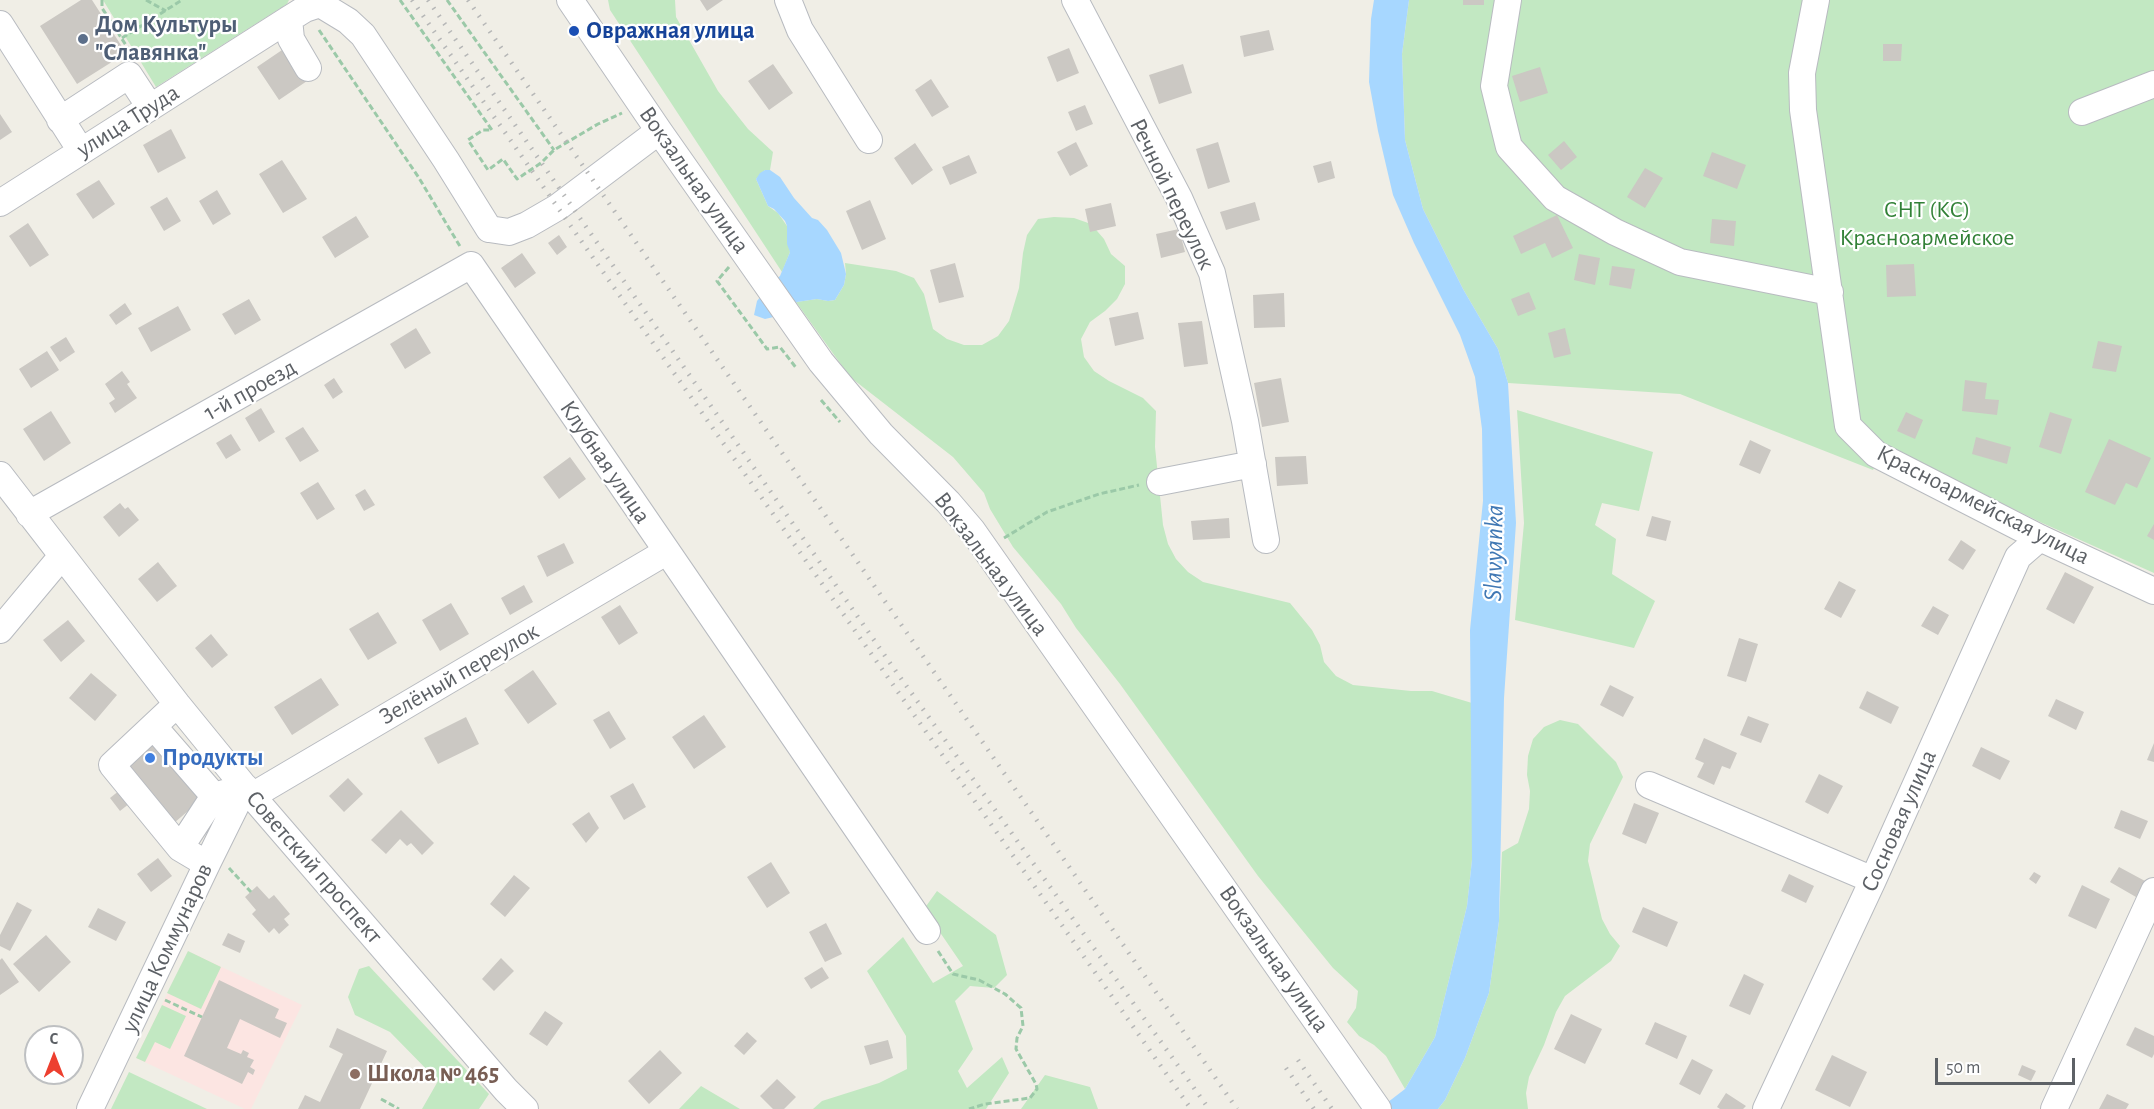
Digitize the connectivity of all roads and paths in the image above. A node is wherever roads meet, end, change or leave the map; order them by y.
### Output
1 (102, 0) edge
2 (146, 0) edge
3 (182, 0) edge
4 (400, 0) edge
5 (447, 0) edge
6 (570, 0) edge
7 (788, 0) edge
8 (1075, 0) edge
9 (1508, 0) edge
10 (1816, 0) edge
11 (166, 11) junction
12 (319, 11) edge
13 (289, 19) junction
14 (0, 24) edge
15 (122, 38) junction
16 (308, 68) dead end
17 (129, 75) junction
18 (2154, 84) edge
19 (617, 104) dead end
20 (150, 107) junction
21 (2082, 112) dead end
22 (60, 120) junction
23 (659, 131) junction
24 (869, 140) dead end
25 (554, 150) junction
26 (81, 151) junction
27 (424, 174) dead end
28 (419, 178) junction
29 (0, 203) edge
30 (489, 229) junction
31 (735, 261) dead end
32 (471, 265) junction
33 (1830, 292) junction
34 (800, 373) dead end
35 (821, 400) dead end
36 (843, 425) dead end
37 (1252, 464) junction
38 (0, 475) edge
39 (1160, 482) joint
40 (29, 514) junction
41 (2040, 538) junction
42 (1266, 540) dead end
43 (1000, 541) dead end
44 (666, 552) junction
45 (61, 556) junction
46 (2154, 591) edge
47 (0, 630) edge
48 (177, 704) junction
49 (154, 727) junction
50 (1649, 785) dead end
51 (249, 791) junction
52 (214, 796) junction
53 (180, 848) junction
54 (210, 858) junction
55 (1873, 880) junction
56 (2154, 891) edge
57 (251, 892) dead end
58 (927, 931) joint
59 (147, 990) junction
60 (202, 1017) dead end
61 (381, 1099) dead end
62 (500, 1099) edge
63 (90, 1109) edge
64 (399, 1109) edge
65 (525, 1109) edge
66 (969, 1109) edge
67 (1378, 1109) edge
68 (1766, 1109) edge
69 (2054, 1109) edge

1 - 15 path
2 - 11 path
3 - 11 path
4 - 25 path
5 - 25 path
6 - 23 street, Вокзальная улица
7 - 24 street
8 - 37 street, Речной переулок
9 - 33 street
10 - 33 street, Красноармейская улица
11 - 15 path
12 - 13 street, улица Труда
12 - 28 path
12 - 30 street
13 - 16 street
13 - 20 street, улица Труда
14 - 22 street
15 - 17 path
17 - 20 street
17 - 22 street
18 - 21 street
19 - 25 path
20 - 26 street, улица Труда
22 - 26 street
23 - 30 street
23 - 67 street, Вокзальная улица
26 - 29 street, улица Труда
27 - 28 path
28 - 32 path
30 - 32 street
31 - 34 path
32 - 40 street, 1-й проезд
32 - 44 street, Клубная улица
33 - 41 street, Красноармейская улица
35 - 36 path
37 - 39 street
37 - 42 street, Речной переулок
38 - 40 street, Советский проспект
39 - 43 path
40 - 45 street, Советский проспект
41 - 46 street, Красноармейская улица
41 - 55 street, Сосновая улица
44 - 51 street, Зелёный переулок
44 - 58 street, Клубная улица
45 - 47 street
45 - 48 street, Советский проспект
48 - 49 street
48 - 51 street, Советский проспект
49 - 52 street
49 - 53 street
50 - 55 street
51 - 52 street, Зелёный переулок
51 - 54 street, улица Коммунаров
51 - 62 street, Советский проспект
52 - 53 street
53 - 54 street
54 - 57 path
54 - 59 street, улица Коммунаров
55 - 68 street, Сосновая улица
56 - 69 street
58 - 66 path
59 - 60 path
59 - 63 street, улица Коммунаров
61 - 64 path
62 - 65 street, Советский проспект

